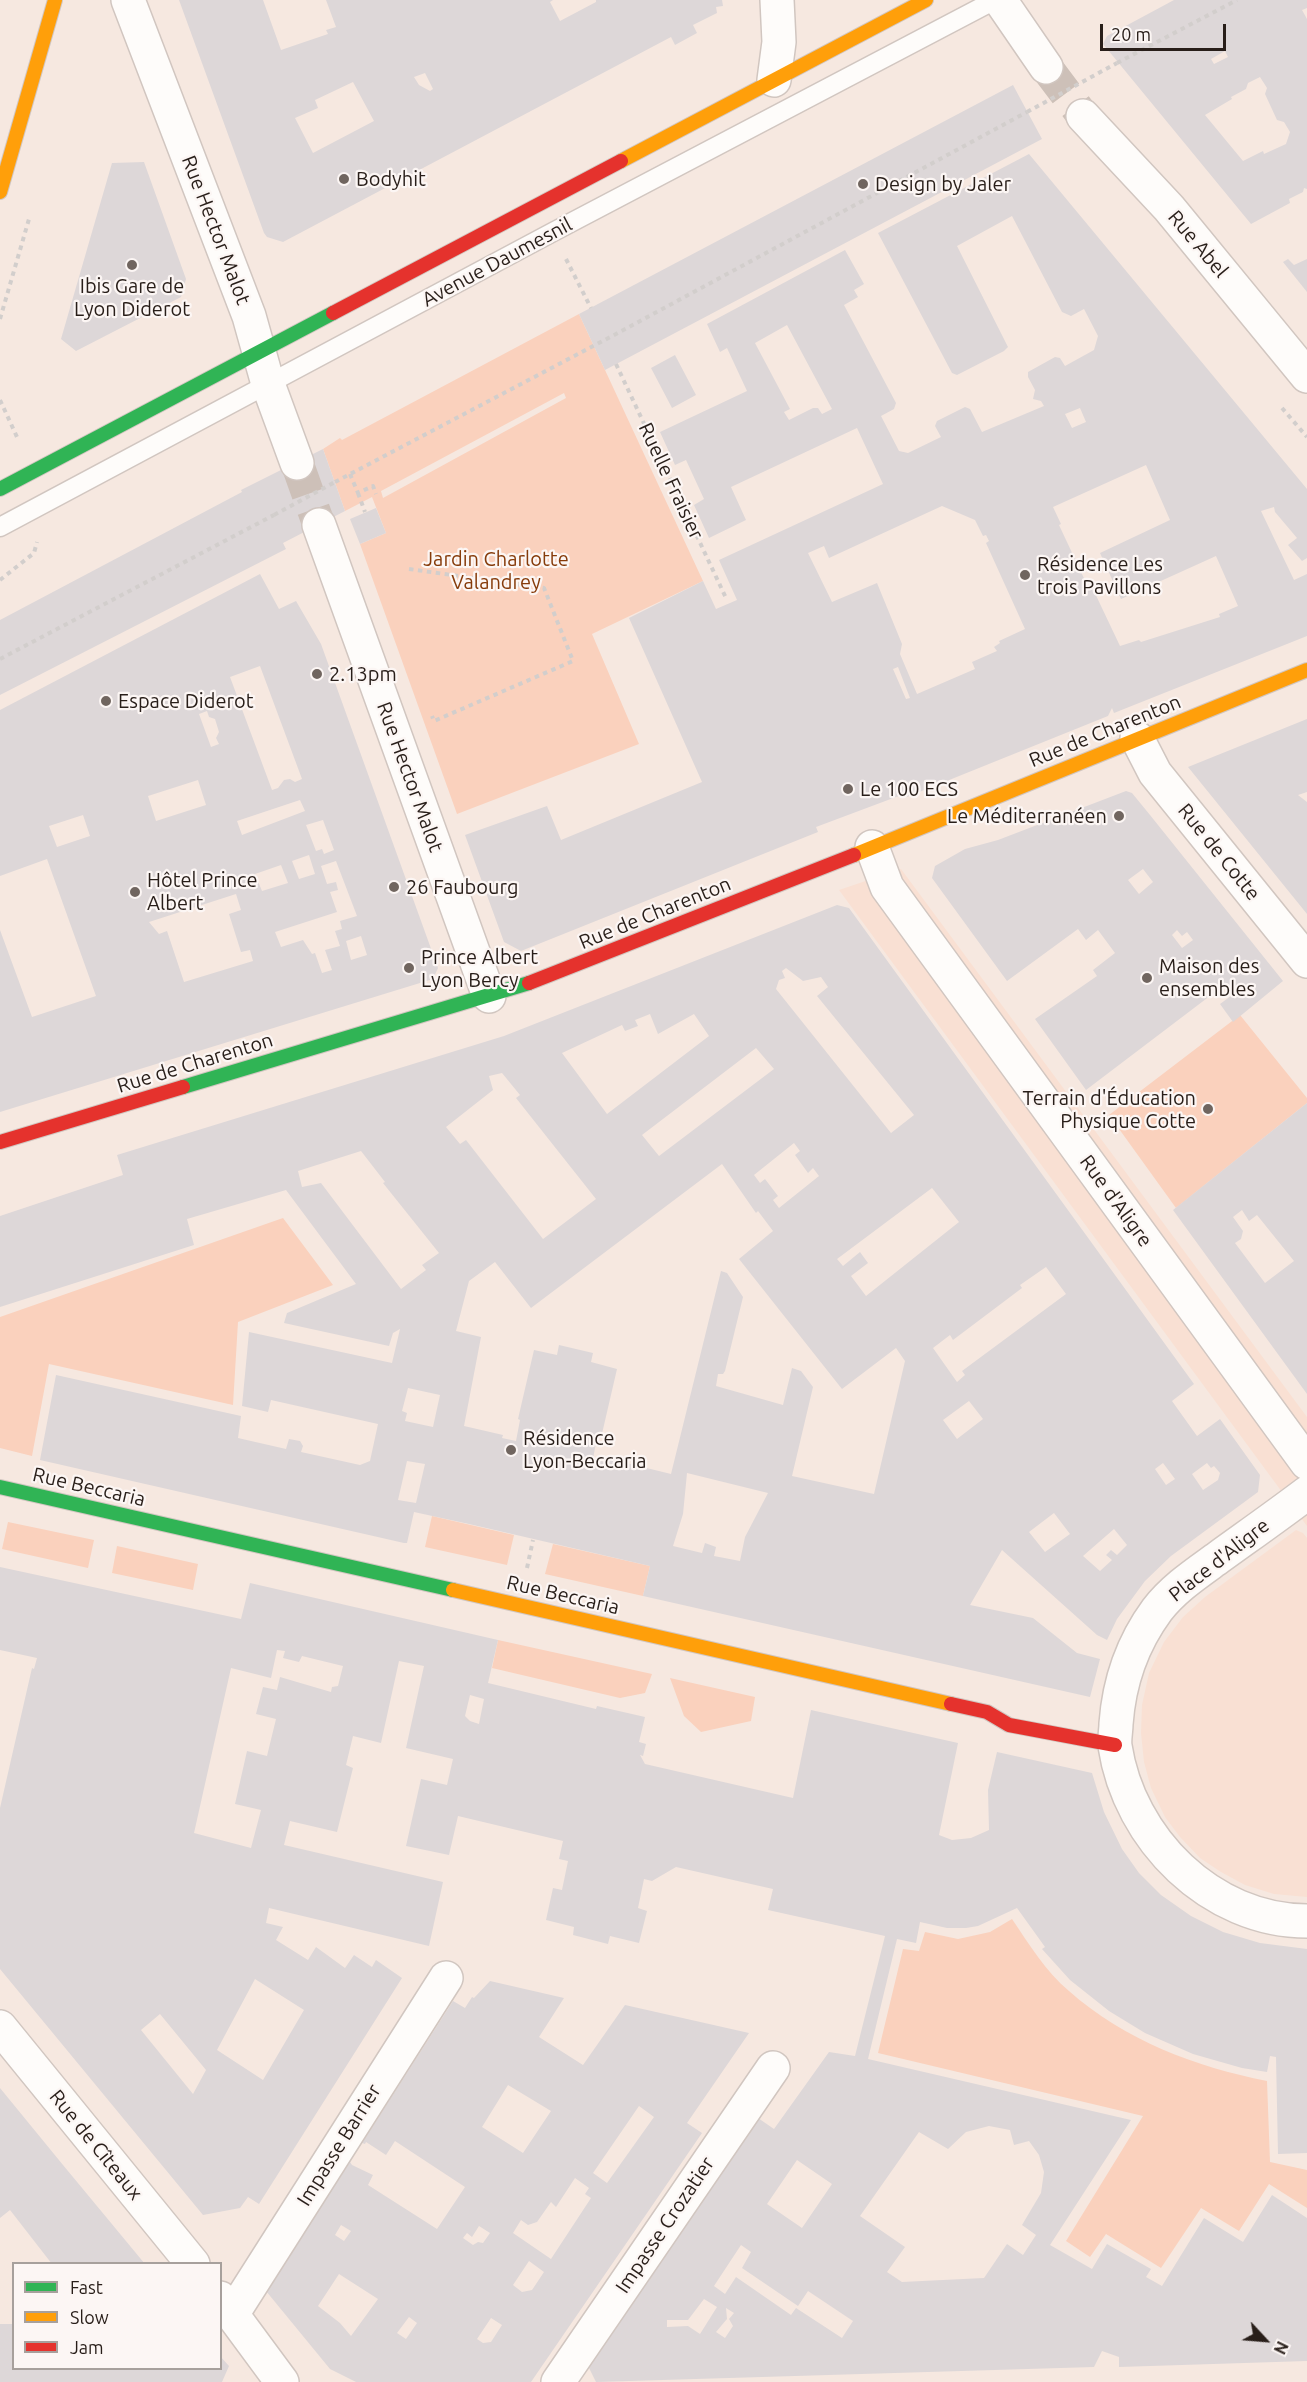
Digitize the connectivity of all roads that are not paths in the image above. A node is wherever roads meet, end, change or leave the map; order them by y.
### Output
1 (55, 0) edge
2 (128, 0) edge
3 (777, 0) edge
4 (926, 0) edge
5 (995, 0) edge
6 (1000, 0) edge
7 (1046, 67) tunnel mouth
8 (774, 80) junction
9 (1083, 116) tunnel mouth
10 (0, 192) edge
11 (258, 353) junction
12 (1307, 376) edge
13 (268, 384) junction
14 (297, 463) tunnel mouth
15 (0, 489) edge
16 (319, 525) tunnel mouth
17 (0, 527) edge
18 (1307, 670) edge
19 (1137, 738) junction
20 (872, 848) junction
21 (1307, 961) edge
22 (489, 996) junction
23 (0, 1142) edge
24 (1307, 1463) edge
25 (0, 1487) edge
26 (1307, 1493) edge
27 (1114, 1745) junction
28 (1307, 1921) edge
29 (446, 1978) dead end
30 (0, 2027) edge
31 (773, 2068) dead end
32 (191, 2262) edge
33 (227, 2305) edge
34 (282, 2382) edge
35 (558, 2382) edge

1 - 10 street
2 - 11 street, Rue Hector Malot
3 - 8 street
4 - 8 street, Avenue Daumesnil
5 - 13 lane, Avenue Daumesnil
6 - 7 street
8 - 11 street, Avenue Daumesnil
9 - 12 street, Rue Abel
11 - 13 street, Rue Hector Malot
11 - 15 street, Avenue Daumesnil
13 - 14 street, Rue Hector Malot
13 - 17 lane, Avenue Daumesnil
16 - 22 street, Rue Hector Malot
18 - 19 street, Rue de Charenton
19 - 20 street, Rue de Charenton
19 - 21 street, Rue de Cotte
20 - 22 street, Rue de Charenton
20 - 24 street, Rue d'Aligre
22 - 23 street, Rue de Charenton
25 - 27 street, Rue Beccaria
26 - 27 street, Place d'Aligre
27 - 28 street, Place d'Aligre
29 - 33 street, Impasse Barrier
30 - 32 street, Rue de Cîteaux
31 - 35 street, Impasse Crozatier
33 - 34 street

